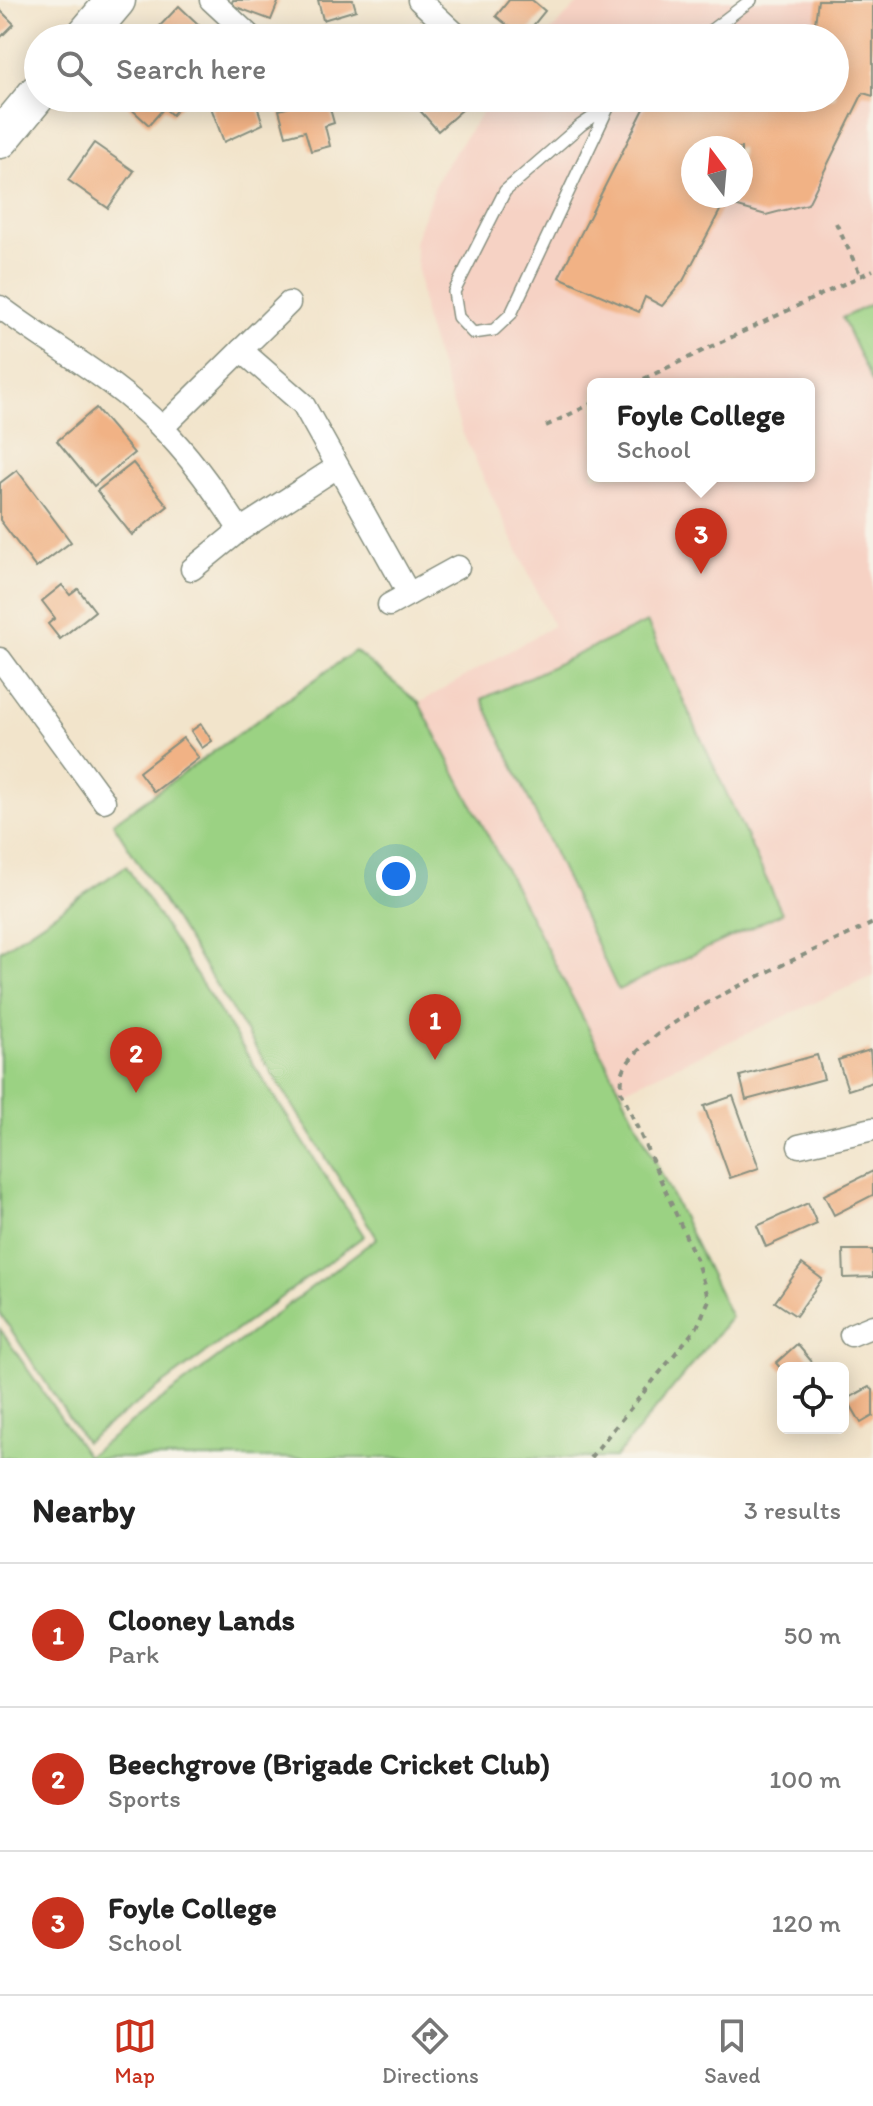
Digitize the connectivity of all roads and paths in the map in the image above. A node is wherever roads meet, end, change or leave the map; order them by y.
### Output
1 (116, 0) edge
2 (211, 0) edge
3 (419, 0) edge
4 (751, 0) edge
5 (96, 24) edge
6 (237, 24) edge
7 (445, 24) edge
8 (719, 24) edge
9 (24, 110) edge
10 (602, 112) edge
11 (606, 112) edge
12 (0, 139) edge
13 (836, 223) dead end
14 (873, 270) edge
15 (861, 276) junction
16 (289, 303) dead end
17 (0, 307) edge
18 (241, 350) junction
19 (646, 378) edge
20 (587, 406) edge
21 (546, 426) dead end
22 (162, 428) junction
23 (337, 467) junction
24 (240, 530) junction
25 (458, 567) dead end
26 (192, 569) dead end
27 (0, 659) edge
28 (104, 801) dead end
29 (873, 923) edge
30 (873, 1129) edge
31 (799, 1146) dead end
32 (873, 1326) edge
33 (851, 1335) dead end
34 (590, 1458) edge

1 - 5 highway
2 - 6 street
3 - 7 street
4 - 8 lane
9 - 12 highway
10 - 11 lane
13 - 15 path
14 - 15 path
15 - 19 path
16 - 18 street
17 - 22 street
18 - 22 street
18 - 23 street
20 - 21 path
22 - 24 street
23 - 24 street
23 - 25 street
24 - 26 street
27 - 28 street
29 - 34 path
30 - 31 street
32 - 33 street

